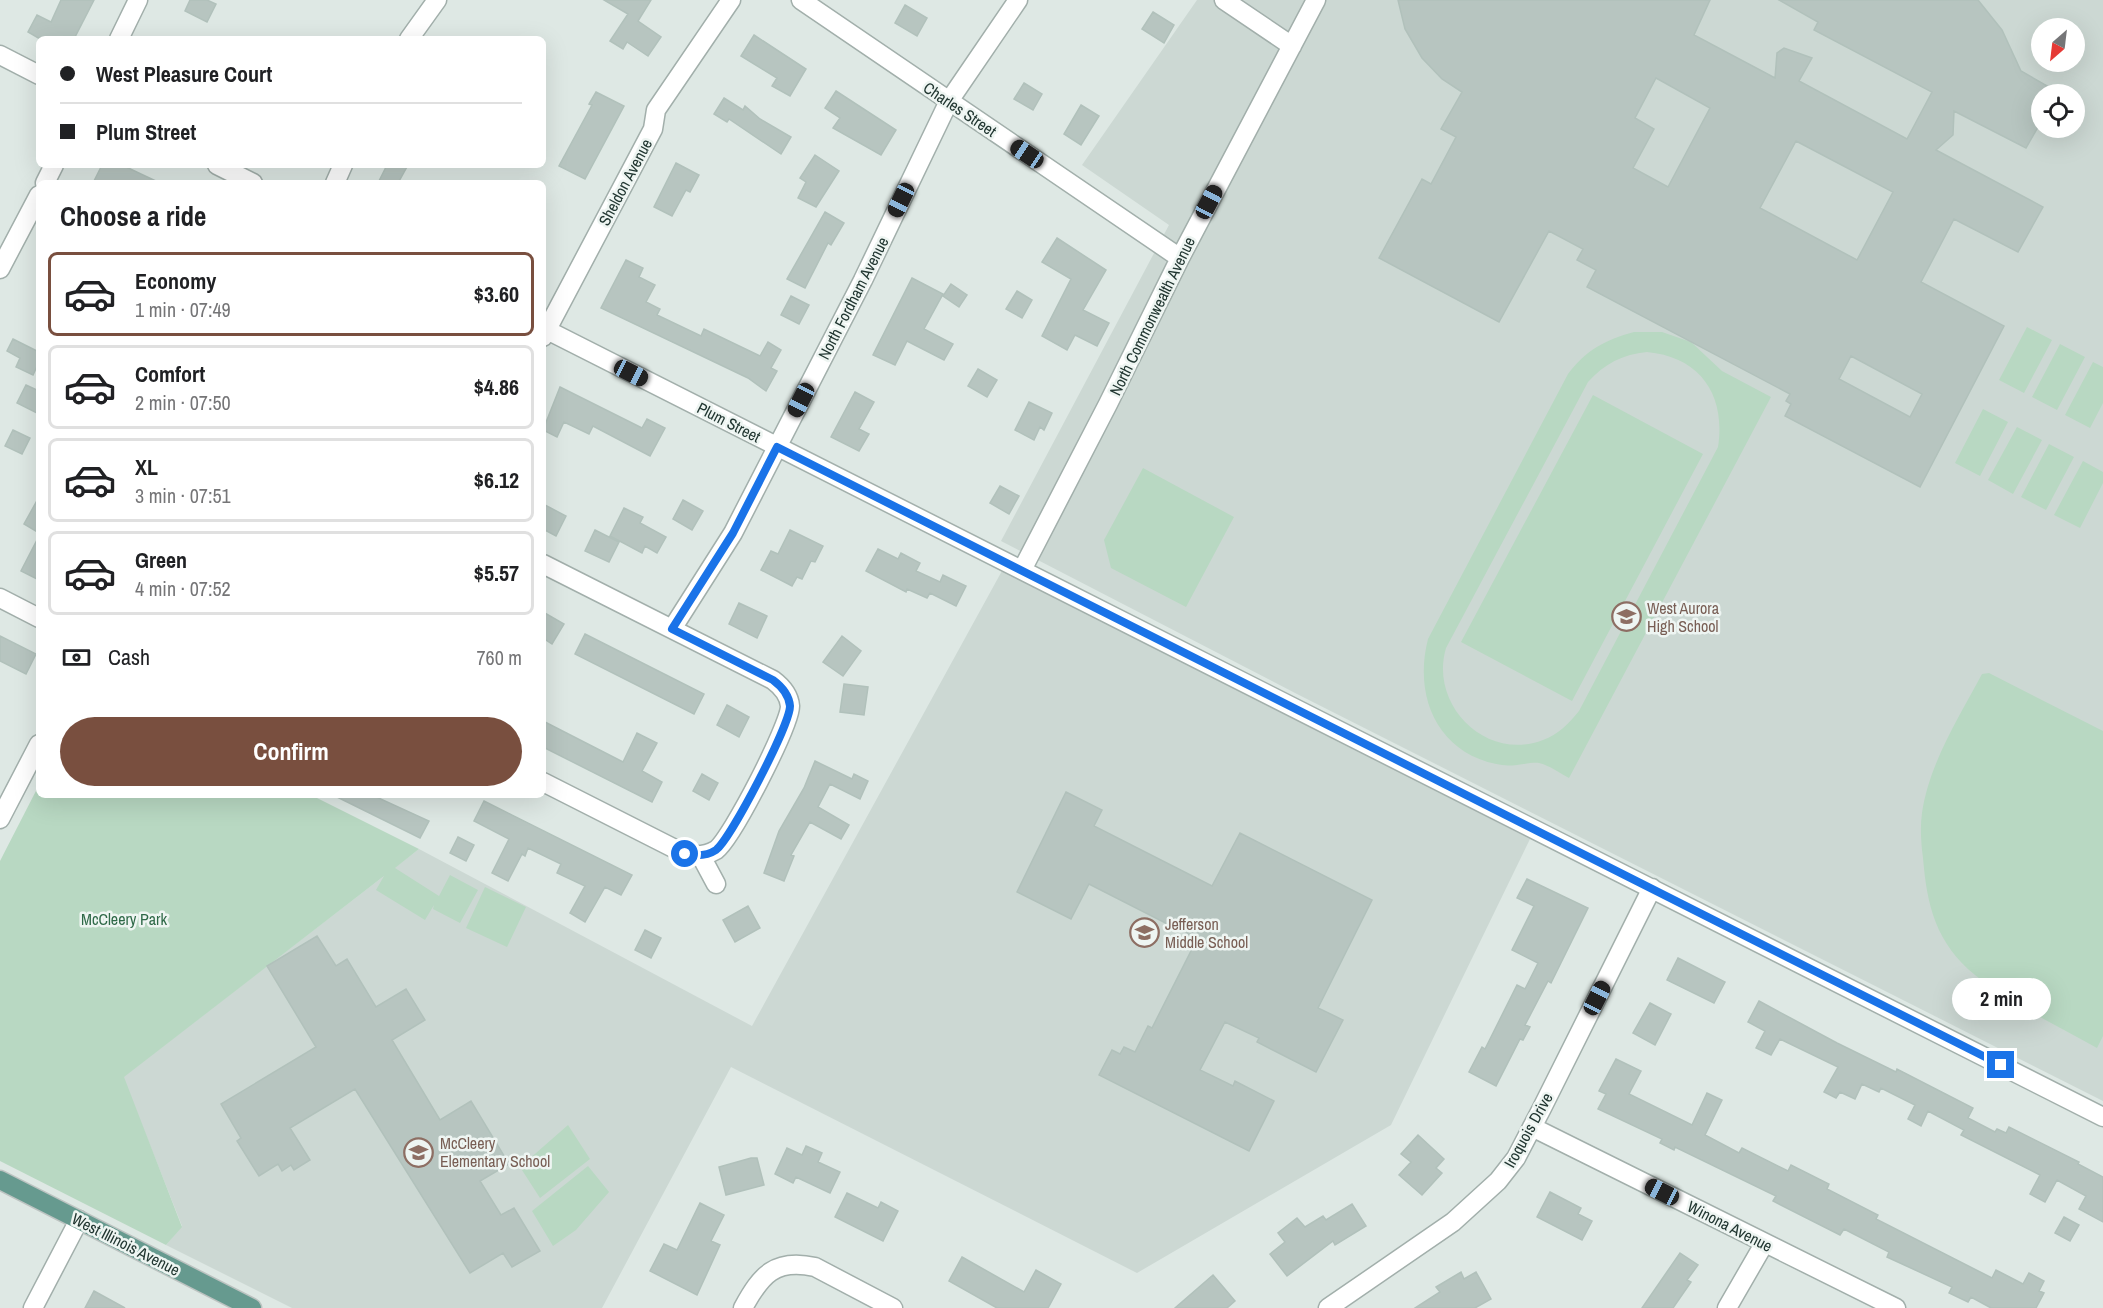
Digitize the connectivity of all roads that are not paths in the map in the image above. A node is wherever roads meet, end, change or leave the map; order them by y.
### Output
1 (138, 0) edge
2 (437, 0) edge
3 (731, 0) edge
4 (801, 0) edge
5 (1018, 0) edge
6 (1224, 0) edge
7 (1316, 0) edge
8 (120, 36) edge
9 (411, 36) edge
10 (1292, 46) junction
11 (0, 55) edge
12 (36, 73) edge
13 (949, 101) junction
14 (223, 168) edge
15 (247, 180) edge
16 (36, 201) edge
17 (1180, 258) junction
18 (0, 269) edge
19 (546, 328) edge
20 (546, 333) edge
21 (777, 447) junction
22 (546, 566) edge
23 (1022, 570) junction
24 (0, 598) edge
25 (36, 616) edge
26 (672, 629) junction
27 (36, 750) edge
28 (546, 784) edge
29 (0, 819) edge
30 (701, 855) junction
31 (716, 884) dead end
32 (1652, 888) junction
33 (2103, 1117) edge
34 (1532, 1126) junction
35 (0, 1180) edge
36 (79, 1220) junction
37 (1764, 1244) junction
38 (33, 1308) edge
39 (252, 1308) edge
40 (743, 1308) edge
41 (893, 1308) edge
42 (1328, 1308) edge
43 (1727, 1308) edge
44 (1896, 1308) edge

1 - 8 street
2 - 9 street
3 - 19 street, Sheldon Avenue
4 - 13 street, Charles Street
5 - 13 street, North Fordham Avenue
6 - 10 street
7 - 10 street, North Commonwealth Avenue
10 - 17 street, North Commonwealth Avenue
11 - 12 street
13 - 17 street, Charles Street
13 - 21 street, North Fordham Avenue
14 - 15 street
16 - 18 street
17 - 23 street, North Commonwealth Avenue
20 - 21 street, Plum Street
21 - 23 street, Plum Street
21 - 26 street, North Fordham Avenue
22 - 26 street
23 - 32 street, Plum Street
24 - 25 street
26 - 30 street
27 - 29 street
28 - 30 street
30 - 31 street
32 - 33 street, Plum Street
32 - 34 street, Iroquois Drive
34 - 37 street, Winona Avenue
34 - 42 street, Iroquois Drive
35 - 36 main road, West Illinois Avenue
36 - 38 street
36 - 39 main road, West Illinois Avenue
37 - 43 street
37 - 44 street, Winona Avenue
40 - 41 street

